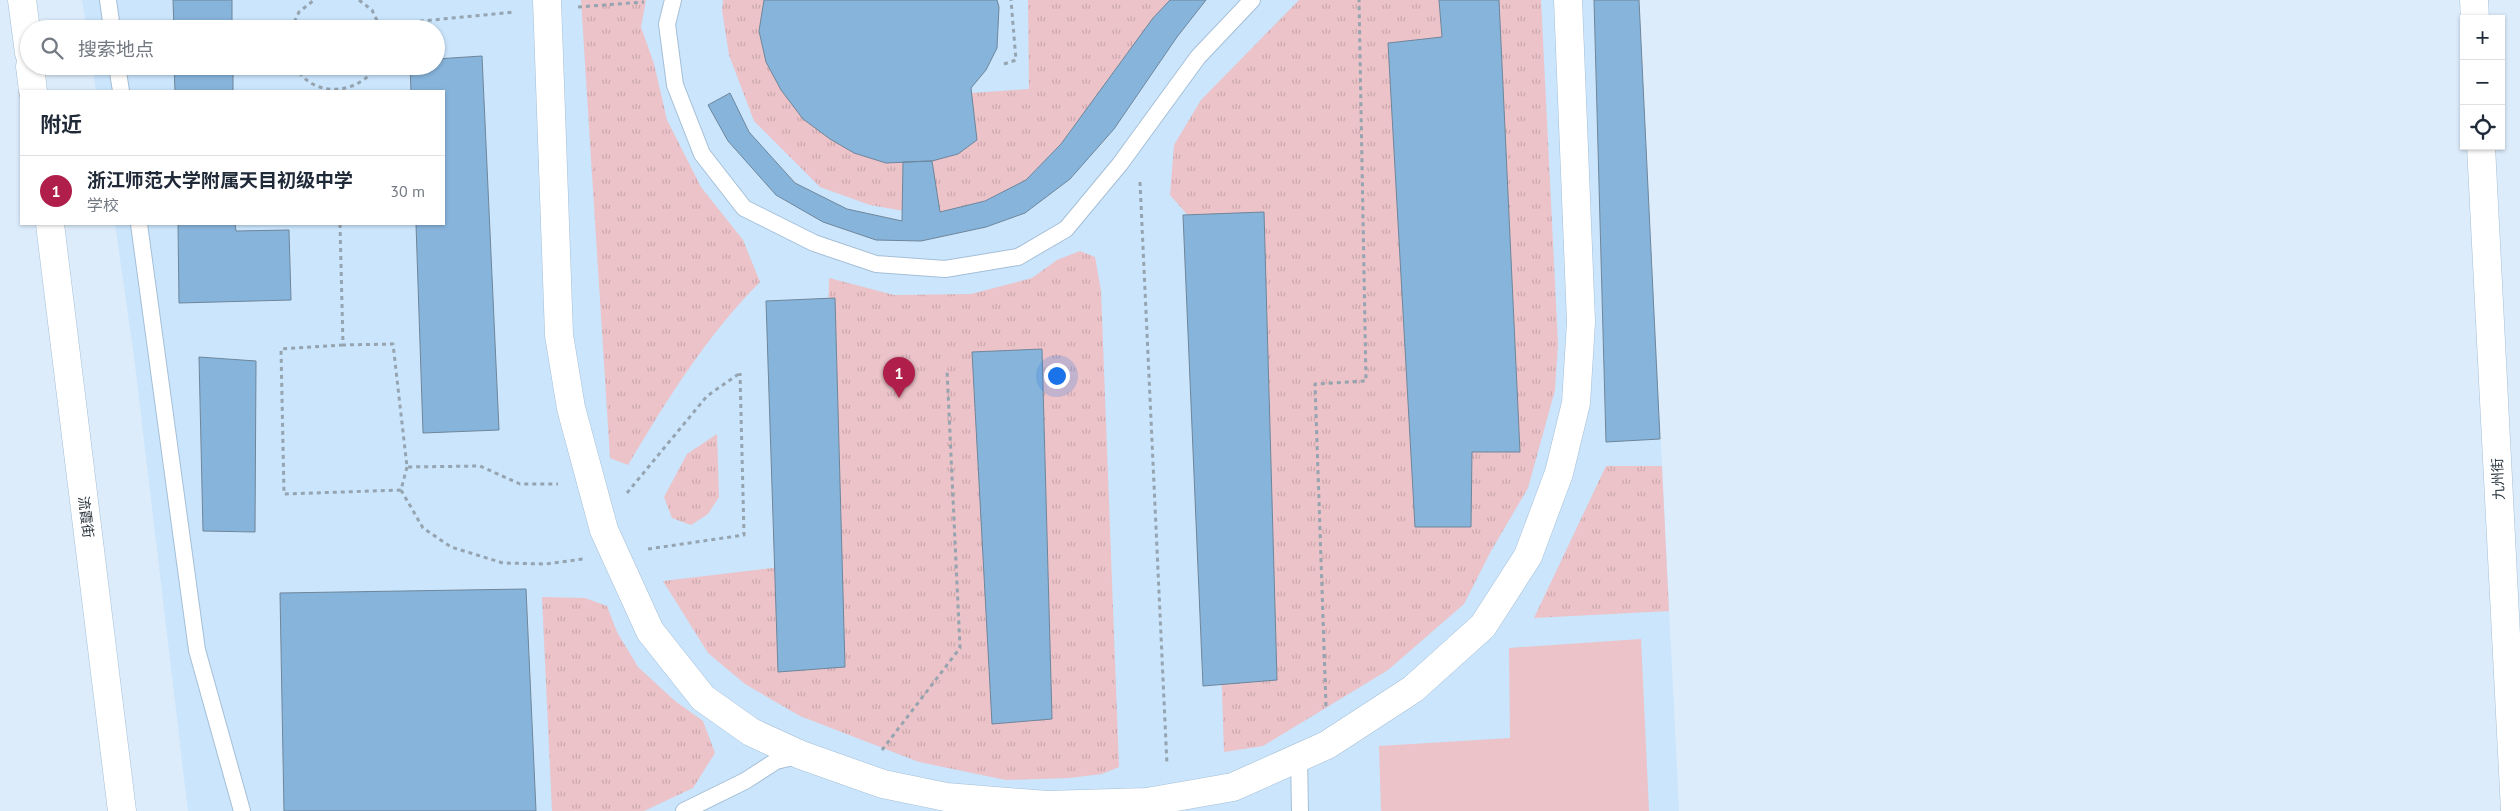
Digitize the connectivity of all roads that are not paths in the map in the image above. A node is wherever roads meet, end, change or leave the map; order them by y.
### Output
1 (22, 0) edge
2 (108, 0) edge
3 (547, 0) edge
4 (673, 0) edge
5 (1252, 0) edge
6 (1568, 0) edge
7 (2474, 0) edge
8 (2474, 15) edge
9 (25, 20) edge
10 (111, 20) edge
11 (31, 75) edge
12 (118, 75) edge
13 (34, 90) edge
14 (121, 90) edge
15 (2481, 150) edge
16 (50, 225) edge
17 (139, 225) edge
18 (801, 754) junction
19 (1299, 757) junction
20 (122, 811) edge
21 (242, 811) edge
22 (684, 811) edge
23 (1300, 811) edge
24 (2515, 811) edge

1 - 9 street
2 - 10 lane
3 - 18 street
4 - 5 lane
6 - 19 street
7 - 8 street
11 - 13 street
12 - 14 lane
15 - 24 street, 九州街
16 - 20 street, 流霞街
17 - 21 lane
18 - 19 street
18 - 22 lane
19 - 23 lane

